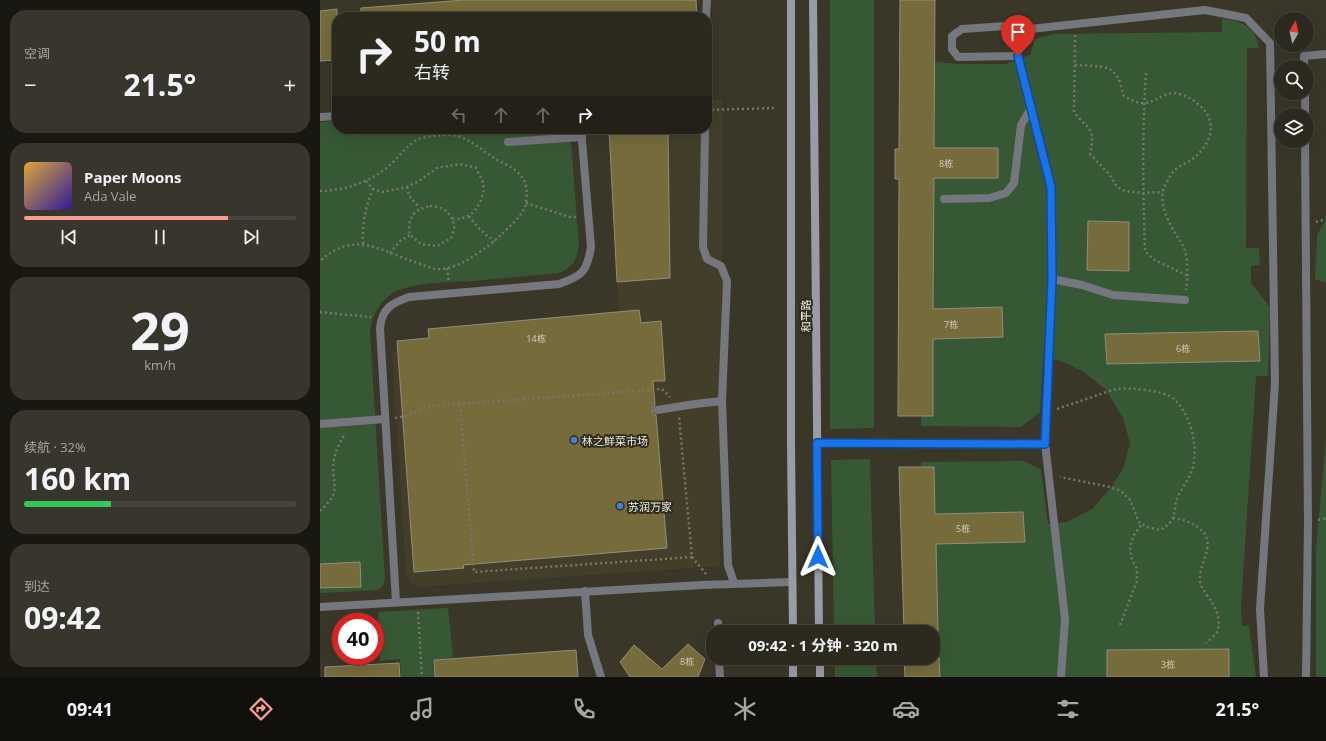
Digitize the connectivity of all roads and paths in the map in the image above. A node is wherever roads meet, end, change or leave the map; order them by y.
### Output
1 (707, 0) edge
2 (791, 0) edge
3 (813, 0) edge
4 (706, 12) edge
5 (1075, 24) junction
6 (1021, 30) junction
7 (1326, 54) edge
8 (1018, 56) junction
9 (1304, 60) edge
10 (1075, 65) junction
11 (1146, 73) dead end
12 (1144, 104) junction
13 (775, 108) dead end
14 (712, 110) edge
15 (1030, 110) junction
16 (332, 116) edge
17 (320, 117) edge
18 (573, 134) edge
19 (581, 134) edge
20 (705, 134) edge
21 (440, 135) joint
22 (508, 142) dead end
23 (1305, 148) edge
24 (366, 181) junction
25 (406, 187) junction
26 (372, 189) junction
27 (320, 191) edge
28 (1162, 192) junction
29 (1143, 193) junction
30 (944, 199) dead end
31 (526, 204) junction
32 (420, 208) junction
33 (469, 216) junction
34 (588, 218) junction
35 (452, 219) junction
36 (410, 235) junction
37 (495, 241) junction
38 (363, 244) junction
39 (390, 253) junction
40 (320, 261) edge
41 (448, 268) junction
42 (1188, 276) junction
43 (1052, 279) junction
44 (450, 293) junction
45 (1185, 300) joint
46 (320, 312) edge
47 (381, 317) junction
48 (722, 401) junction
49 (460, 404) junction
50 (678, 407) junction
51 (657, 410) dead end
52 (1047, 412) junction
53 (385, 420) junction
54 (352, 422) junction
55 (320, 424) edge
56 (817, 443) junction
57 (1045, 444) junction
58 (1049, 475) junction
59 (320, 511) edge
60 (1173, 518) junction
61 (1142, 524) junction
62 (692, 557) junction
63 (792, 582) junction
64 (734, 583) junction
65 (715, 584) junction
66 (585, 592) junction
67 (417, 601) junction
68 (396, 602) junction
69 (320, 607) edge
70 (793, 625) edge
71 (819, 625) edge
72 (1120, 625) dead end
73 (1206, 643) dead end
74 (719, 665) edge
75 (793, 665) edge
76 (820, 665) edge
77 (422, 677) edge
78 (601, 677) edge
79 (720, 677) edge
80 (793, 677) edge
81 (820, 677) edge
82 (1061, 677) edge
83 (1264, 677) edge
84 (1306, 677) edge

1 - 4 street
2 - 63 street, 和平路
3 - 56 street, 和平路
5 - 6 street
5 - 10 path
5 - 83 street
6 - 8 street
6 - 8 street
7 - 9 street
8 - 15 street
10 - 12 path
10 - 29 path
11 - 12 path
12 - 28 path
12 - 29 path
13 - 14 path
15 - 30 street
15 - 43 street
16 - 17 street
18 - 22 street
19 - 34 street
20 - 48 street
21 - 24 path
21 - 31 path
23 - 84 street
24 - 26 path
24 - 27 path
25 - 26 path
25 - 32 path
25 - 33 path
26 - 38 path
28 - 29 path
28 - 42 path
29 - 42 path
31 - 34 path
31 - 37 path
32 - 35 path
32 - 36 path
33 - 35 path
33 - 37 path
34 - 44 street
35 - 36 path
36 - 39 path
37 - 41 path
38 - 39 path
38 - 40 path
39 - 41 path
41 - 44 path
42 - 45 path
43 - 45 street
43 - 52 street
44 - 47 street
46 - 47 path
47 - 53 street
48 - 50 street
48 - 64 street
49 - 50 path
49 - 53 path
49 - 62 path
50 - 51 street
50 - 62 path
52 - 57 street
52 - 60 path
53 - 54 street
53 - 68 street
54 - 55 street
54 - 59 path
56 - 57 street
56 - 71 street, 和平路
57 - 58 street
58 - 61 path
58 - 82 street
60 - 61 path
60 - 73 path
61 - 72 path
62 - 65 path
63 - 64 street
63 - 70 street, 和平路
64 - 65 street
65 - 66 street
66 - 67 street
66 - 78 street
67 - 68 street
67 - 77 path
68 - 69 street
74 - 79 street
75 - 80 street
76 - 81 street

